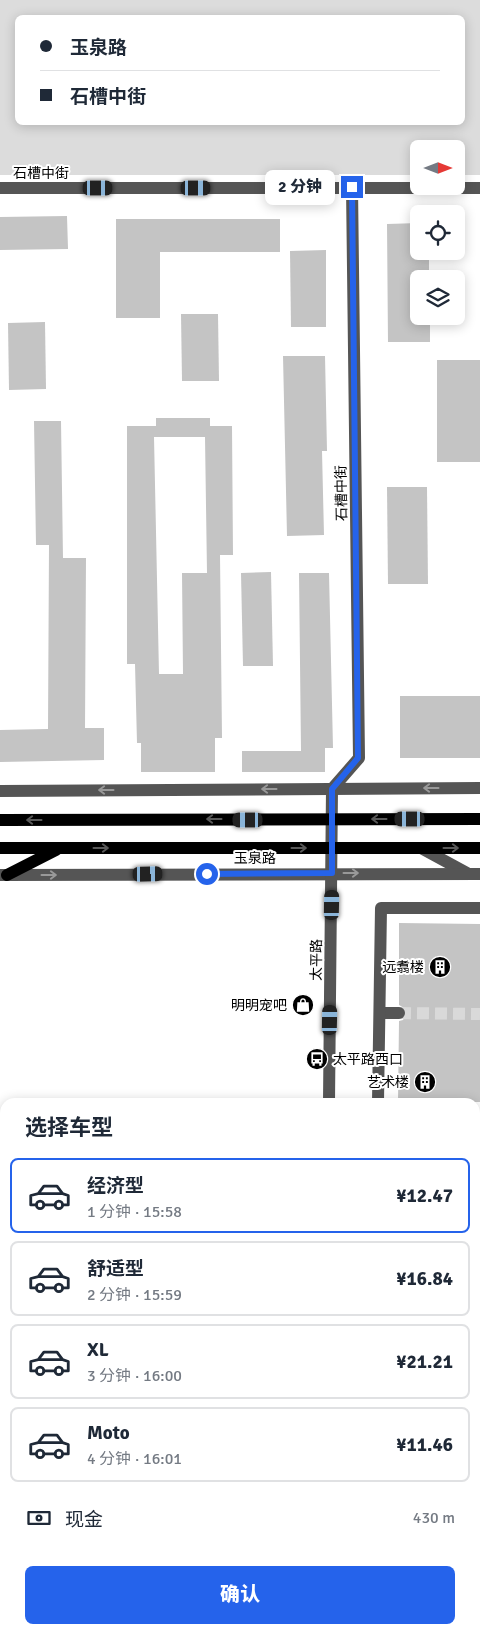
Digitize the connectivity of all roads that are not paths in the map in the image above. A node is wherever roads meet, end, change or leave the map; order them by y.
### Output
1 (352, 187) junction
2 (0, 188) edge
3 (480, 188) edge
4 (480, 788) edge
5 (332, 789) junction
6 (0, 791) edge
7 (333, 819) junction
8 (480, 819) edge
9 (0, 820) edge
10 (0, 848) edge
11 (60, 848) junction
12 (332, 848) junction
13 (421, 848) junction
14 (480, 848) edge
15 (332, 873) junction
16 (474, 874) edge
17 (4, 875) edge
18 (480, 908) edge
19 (380, 1013) junction
20 (399, 1013) tunnel mouth
21 (329, 1098) edge
22 (378, 1098) edge

1 - 2 street, 石槽中街
1 - 3 street, 石槽中街
1 - 5 street, 石槽中街
4 -> 5 street
5 -> 6 street
5 - 7 street, 太平路
8 -> 7 main road
7 -> 9 main road
7 - 12 street, 太平路
10 - 11 main road, 玉泉路
11 -> 12 main road, 玉泉路
11 - 17 main road
12 - 13 main road, 玉泉路
12 - 15 street, 太平路
13 -> 14 main road, 玉泉路
13 - 16 street
15 -> 16 street, 玉泉路
17 -> 15 street, 玉泉路
15 - 21 street, 太平路
18 - 19 street
19 - 20 street
19 - 22 street

